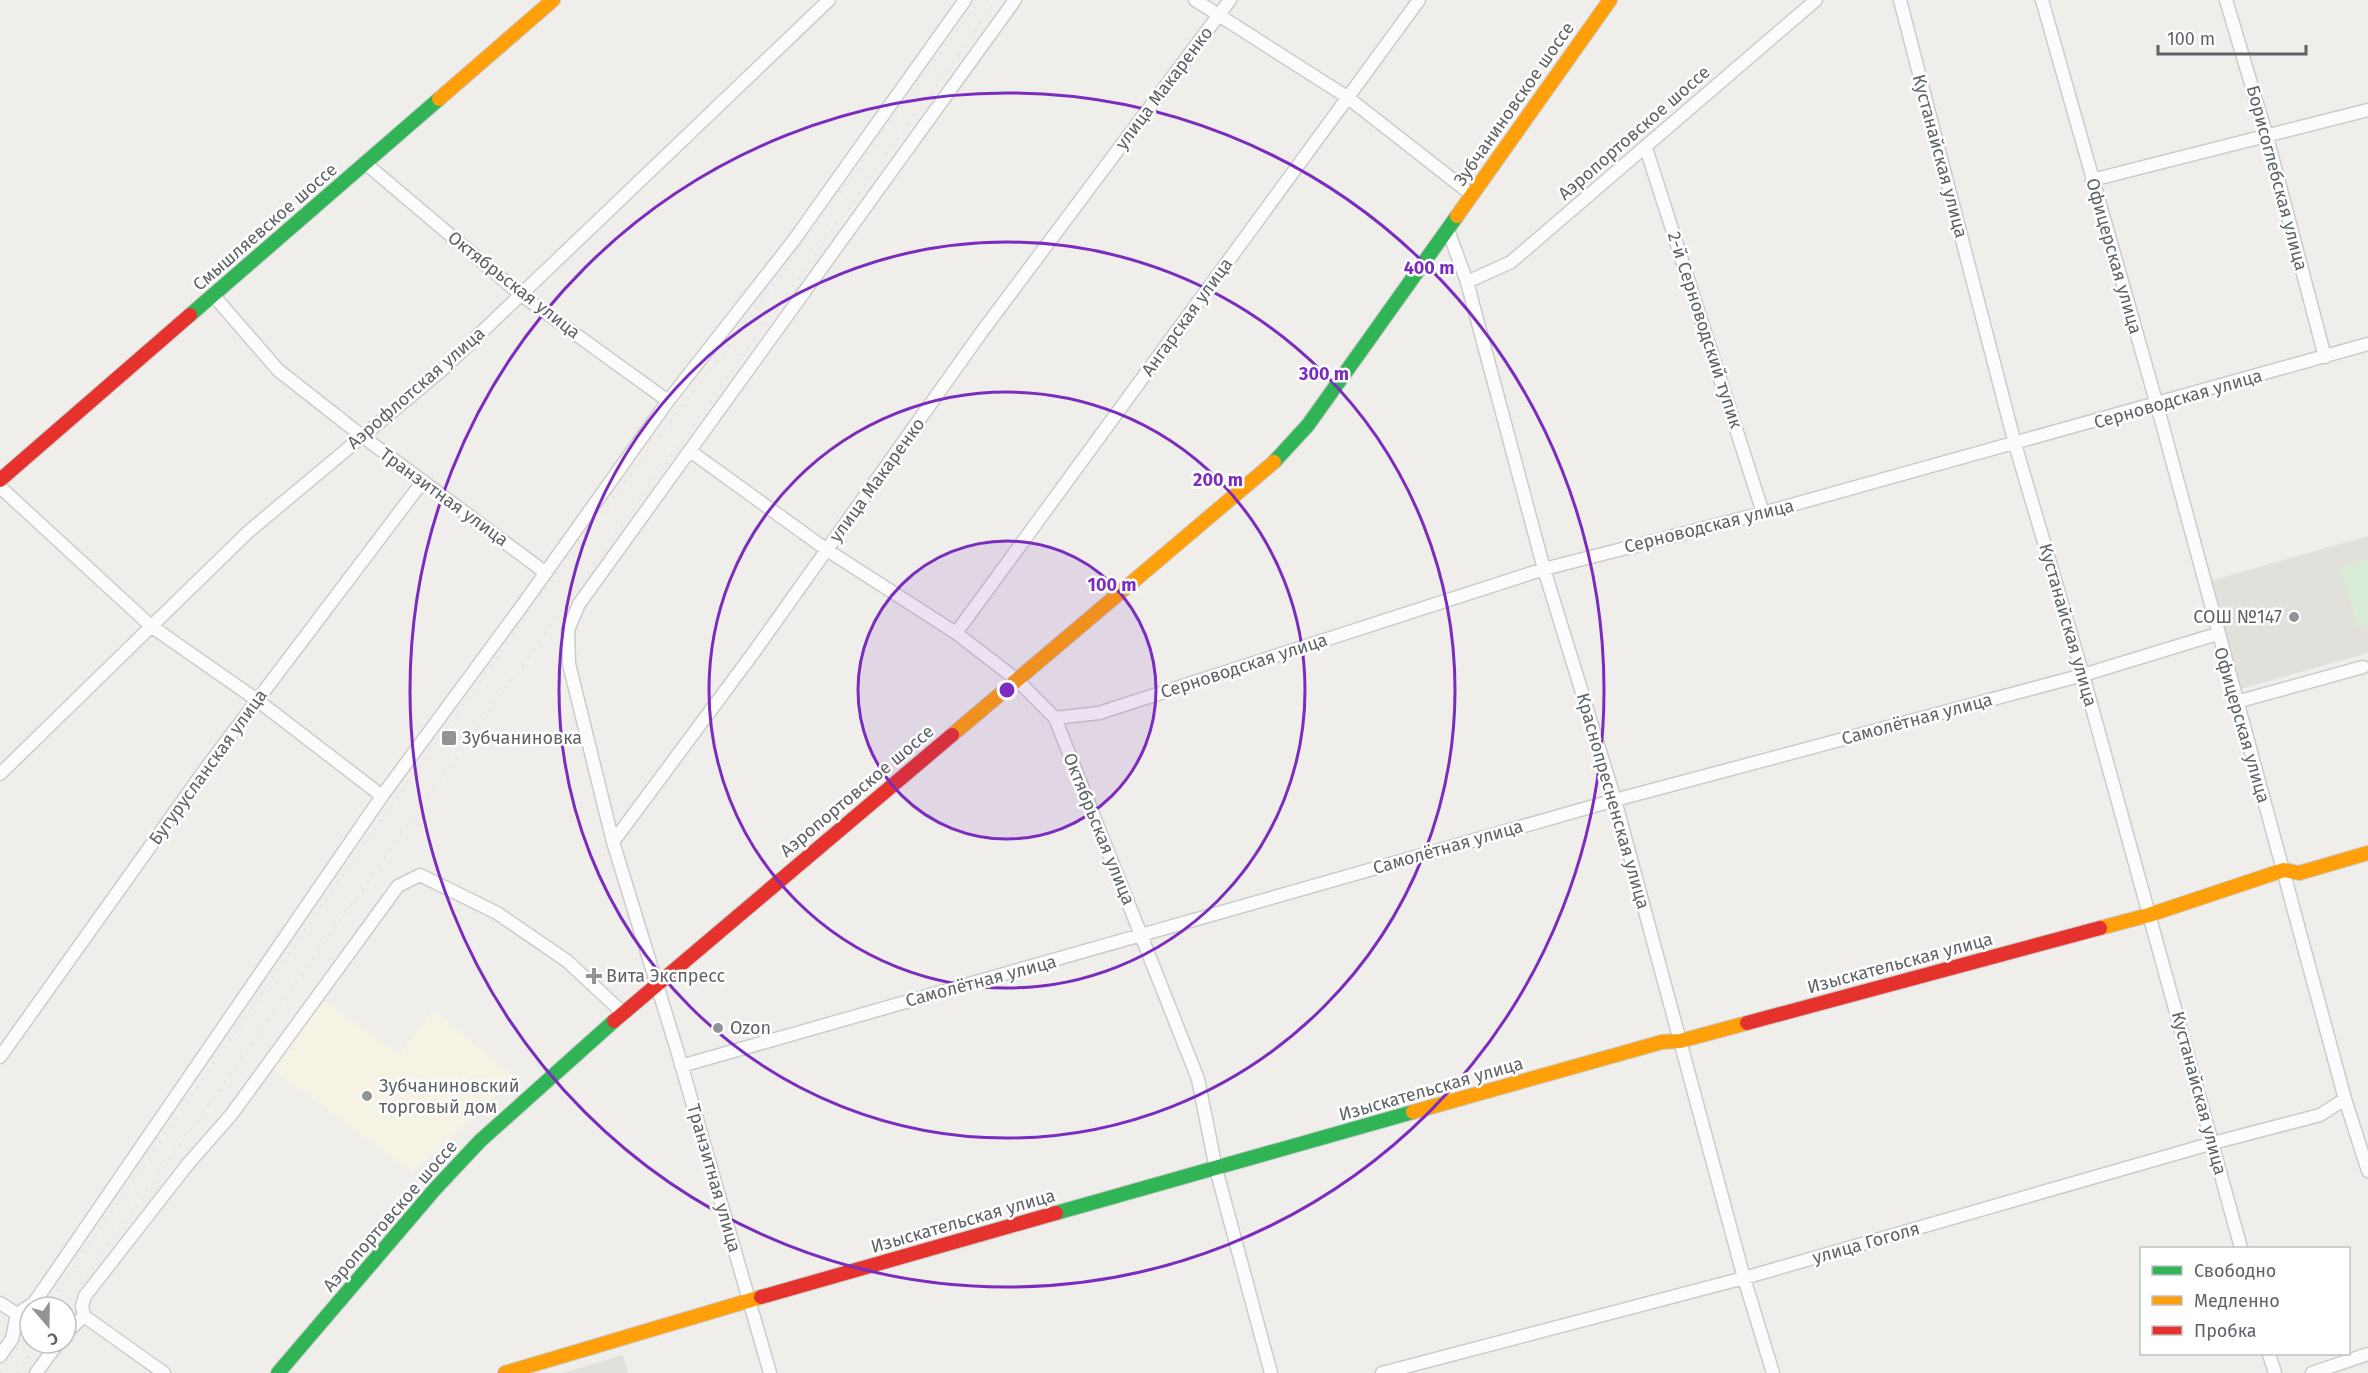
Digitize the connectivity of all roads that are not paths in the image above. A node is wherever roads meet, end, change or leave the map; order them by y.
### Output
1 (553, 0) edge
2 (829, 0) edge
3 (965, 0) edge
4 (1015, 0) edge
5 (1195, 0) edge
6 (1230, 0) edge
7 (1419, 0) edge
8 (1610, 0) edge
9 (1816, 0) edge
10 (1900, 0) edge
11 (2042, 0) edge
12 (2226, 0) edge
13 (1218, 16) junction
14 (1347, 98) junction
15 (2368, 110) edge
16 (2267, 136) junction
17 (1646, 148) junction
18 (365, 163) junction
19 (2092, 180) junction
20 (1472, 194) junction
21 (1448, 230) junction
22 (1467, 282) junction
23 (520, 294) junction
24 (214, 296) junction
25 (2368, 344) edge
26 (2325, 357) junction
27 (668, 401) junction
28 (2157, 405) junction
29 (362, 436) junction
30 (2015, 444) junction
31 (690, 452) junction
32 (0, 480) edge
33 (423, 480) junction
34 (0, 487) edge
35 (1763, 513) junction
36 (827, 549) junction
37 (1544, 569) junction
38 (546, 573) junction
39 (151, 626) junction
40 (956, 633) junction
41 (2217, 634) junction
42 (2363, 667) dead end
43 (2083, 675) junction
44 (1017, 681) junction
45 (257, 700) junction
46 (2236, 702) junction
47 (1055, 718) junction
48 (0, 774) edge
49 (382, 796) junction
50 (1615, 800) junction
51 (613, 842) junction
52 (2368, 853) edge
53 (2284, 870) junction
54 (2149, 915) junction
55 (1141, 934) junction
56 (655, 984) junction
57 (623, 1013) junction
58 (1680, 1041) junction
59 (0, 1057) edge
60 (681, 1066) junction
61 (2345, 1099) junction
62 (2213, 1143) junction
63 (1216, 1169) junction
64 (2368, 1172) edge
65 (2241, 1247) edge
66 (1744, 1278) junction
67 (749, 1300) junction
68 (0, 1303) edge
69 (17, 1314) junction
70 (84, 1316) junction
71 (78, 1322) edge
72 (2368, 1354) edge
73 (49, 1355) edge
74 (2270, 1355) edge
75 (0, 1356) edge
76 (36, 1373) edge
77 (164, 1373) edge
78 (278, 1373) edge
79 (505, 1373) edge
80 (770, 1373) edge
81 (1271, 1373) edge
82 (1382, 1373) edge
83 (1773, 1373) edge
84 (2275, 1373) edge
85 (2312, 1373) edge

1 - 18 street, Смышляевское шоссе
2 - 23 street, Аэрофлотская улица
3 - 27 street
4 - 31 street
5 - 13 street
6 - 13 street, улица Макаренко
7 - 14 street, Ангарская улица
8 - 20 street, Зубчаниновское шоссе
9 - 17 street, Аэропортовское шоссе
10 - 30 street, Кустанайская улица
11 - 19 street, Офицерская улица
12 - 16 street, Борисоглебская улица
13 - 14 street
13 - 36 street, улица Макаренко
14 - 20 street
14 - 40 street, Ангарская улица
15 - 16 street
16 - 19 street
16 - 26 street, Борисоглебская улица
17 - 22 street, Аэропортовское шоссе
17 - 35 street, 2-й Серноводский тупик
18 - 23 street, Октябрьская улица
18 - 24 street, Смышляевское шоссе
19 - 28 street, Офицерская улица
20 - 21 street, Зубчаниновское шоссе
21 - 22 street, Краснопресненская улица
21 - 44 street, Аэропортовское шоссе
22 - 37 street, Краснопресненская улица
23 - 27 street, Октябрьская улица
23 - 29 street, Аэрофлотская улица
24 - 29 street, Транзитная улица
24 - 32 street, Смышляевское шоссе
25 - 26 street, Серноводская улица
26 - 28 street, Серноводская улица
27 - 38 street
28 - 30 street, Серноводская улица
28 - 41 street, Офицерская улица
29 - 33 street, Транзитная улица
29 - 39 street, Аэрофлотская улица
30 - 35 street, Серноводская улица
30 - 43 street, Кустанайская улица
31 - 36 street, Октябрьская улица
31 - 51 street
33 - 38 street, Транзитная улица
33 - 45 street, Бугурусланская улица
34 - 39 street
35 - 37 street, Серноводская улица
36 - 40 street, Октябрьская улица
36 - 51 street, улица Макаренко
37 - 47 street, Серноводская улица
37 - 50 street, Краснопресненская улица
38 - 49 street
39 - 45 street
39 - 48 street, Аэрофлотская улица
40 - 44 street, Октябрьская улица
41 - 43 street, Самолётная улица
41 - 46 street, Офицерская улица
42 - 46 street
43 - 50 street, Самолётная улица
43 - 54 street, Кустанайская улица
44 - 47 street, Октябрьская улица
44 - 56 street, Аэропортовское шоссе
45 - 49 street
45 - 59 street, Бугурусланская улица
46 - 53 street, Офицерская улица
47 - 55 street, Октябрьская улица
49 - 69 street
50 - 55 street, Самолётная улица
50 - 58 street, Краснопресненская улица
51 - 56 street
52 - 53 street, Изыскательская улица
53 - 54 street, Изыскательская улица
53 - 61 street, Офицерская улица
54 - 58 street, Изыскательская улица
54 - 62 street, Кустанайская улица
55 - 60 street, Самолётная улица
55 - 63 street, Октябрьская улица
56 - 57 street, Аэропортовское шоссе
56 - 60 street, Транзитная улица
57 - 70 street
57 - 78 street, Аэропортовское шоссе
58 - 63 street, Изыскательская улица
58 - 66 street, Краснопресненская улица
60 - 67 street, Транзитная улица
61 - 62 street, улица Гоголя
61 - 64 street, Офицерская улица
62 - 65 street, Кустанайская улица
62 - 66 street, улица Гоголя
63 - 67 street, Изыскательская улица
63 - 81 street, Октябрьская улица
66 - 82 street, улица Гоголя
66 - 83 street, Краснопресненская улица
67 - 79 street, Изыскательская улица
67 - 80 street, Транзитная улица
68 - 69 street
69 - 75 street
70 - 71 street
70 - 77 street
72 - 85 street
73 - 76 street
74 - 84 street

